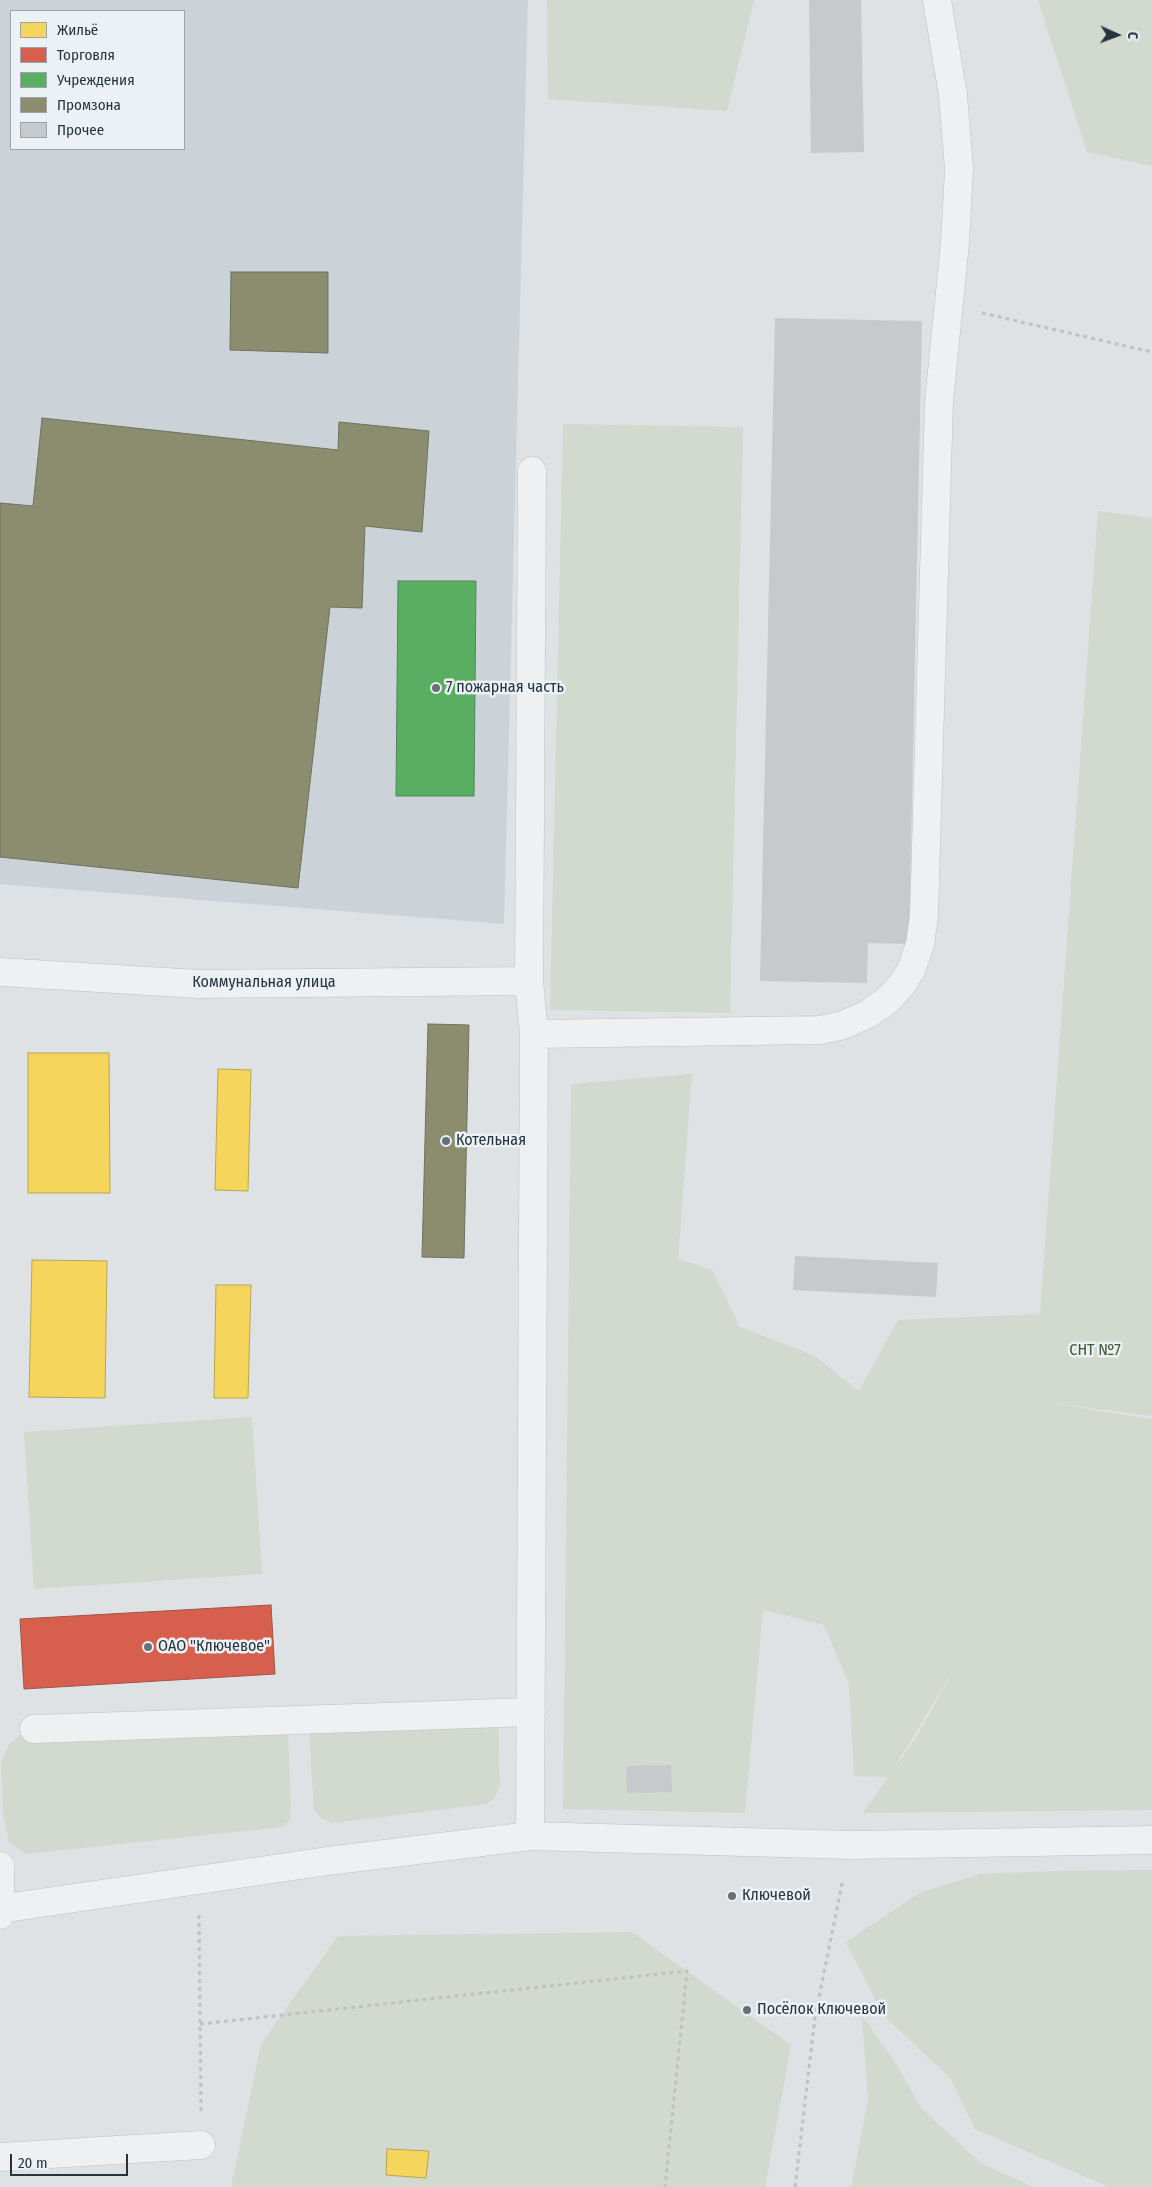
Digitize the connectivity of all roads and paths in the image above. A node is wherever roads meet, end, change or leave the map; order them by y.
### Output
1 (937, 0) edge
2 (948, 312) junction
3 (1152, 352) edge
4 (532, 472) dead end
5 (0, 972) edge
6 (529, 981) junction
7 (534, 1034) junction
8 (531, 1712) junction
9 (34, 1729) dead end
10 (530, 1836) junction
11 (1152, 1840) edge
12 (852, 1845) junction
13 (0, 1866) edge
14 (199, 1880) junction
15 (1, 1911) edge
16 (200, 2024) junction
17 (201, 2145) joint
18 (0, 2157) edge
19 (665, 2187) edge
20 (795, 2187) edge

1 - 2 street
2 - 3 path
2 - 7 street
4 - 6 street
5 - 6 street, Коммунальная улица
6 - 7 street
7 - 8 street
8 - 9 street
8 - 10 street
10 - 12 street
10 - 14 street
11 - 12 street
12 - 20 path
13 - 15 street
14 - 15 street
14 - 16 path
16 - 17 path
16 - 19 path
17 - 18 street

